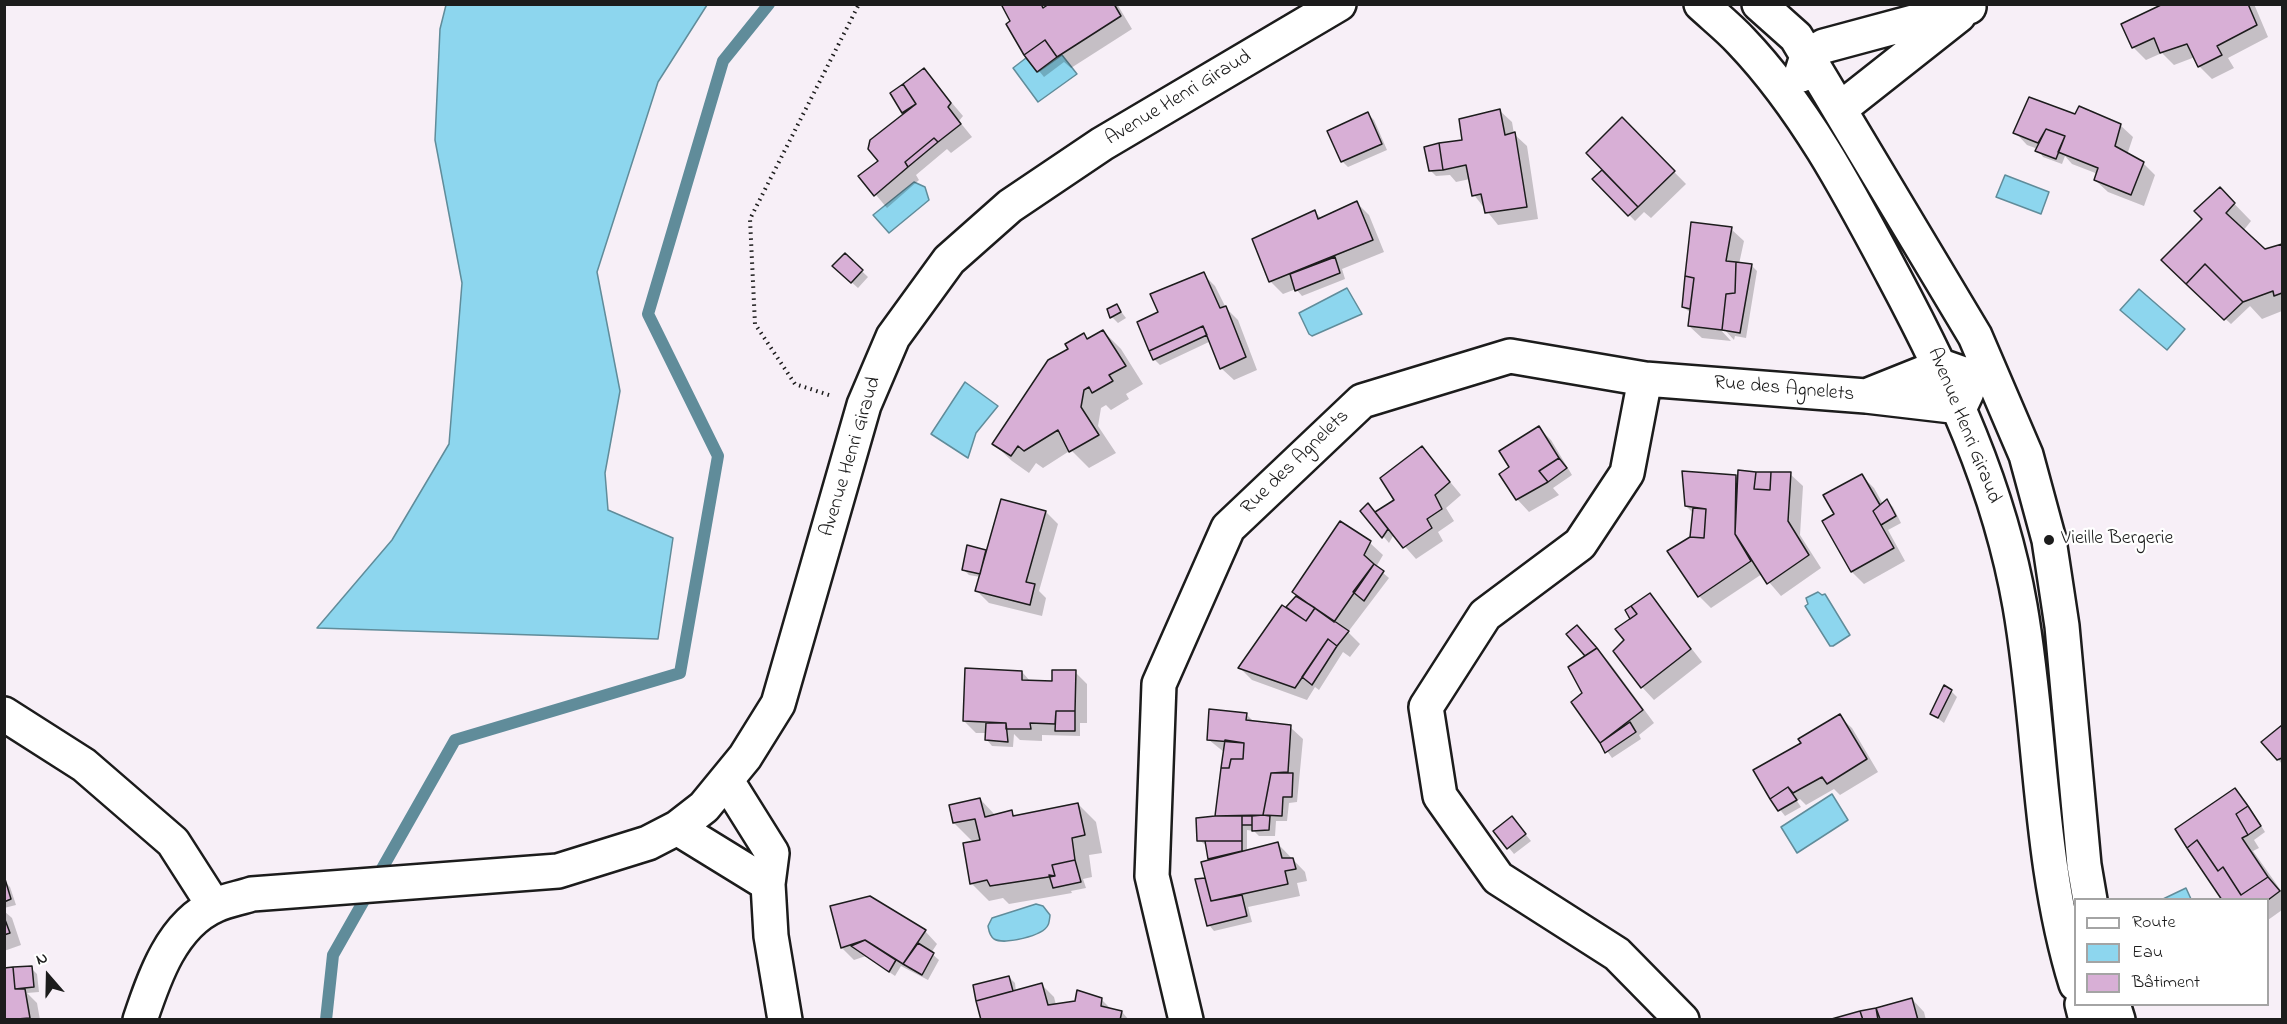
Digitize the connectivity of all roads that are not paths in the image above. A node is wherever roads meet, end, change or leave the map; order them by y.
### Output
1 (1339, 4) edge
2 (1701, 4) edge
3 (1759, 4) edge
4 (1972, 6) edge
5 (1807, 56) junction
6 (1773, 78) junction
7 (1800, 97) junction
8 (1840, 109) junction
9 (1810, 131) junction
10 (1975, 336) junction
11 (1941, 366) junction
12 (1645, 379) junction
13 (1965, 394) junction
14 (1866, 396) junction
15 (2041, 510) junction
16 (4, 714) edge
17 (728, 781) junction
18 (676, 828) junction
19 (768, 884) junction
20 (2090, 898) edge
21 (214, 906) junction
22 (2074, 975) edge
23 (140, 1020) edge
24 (785, 1020) edge
25 (1186, 1020) edge
26 (1682, 1020) edge

1 - 17 street, Avenue Henri Giraud
2 - 6 street, Avenue Henri Giraud
3 - 5 street
4 - 5 street
4 - 8 street
5 - 7 street
5 - 8 street
6 - 7 street
6 - 9 street, Avenue Henri Giraud
7 - 8 street
7 - 9 street
8 - 10 street
9 - 11 street, Avenue Henri Giraud
10 - 13 street
10 - 15 street
11 - 13 street
11 - 14 street, Rue des Agnelets
12 - 14 street, Rue des Agnelets
12 - 25 street, Rue des Agnelets
12 - 26 street
13 - 14 street, Rue des Agnelets
13 - 15 street
13 - 22 street, Avenue Henri Giraud
15 - 20 street
16 - 21 street
17 - 18 street, Avenue Henri Giraud
17 - 19 street
18 - 19 street
18 - 21 street, Avenue Henri Giraud
19 - 24 street
21 - 23 street

